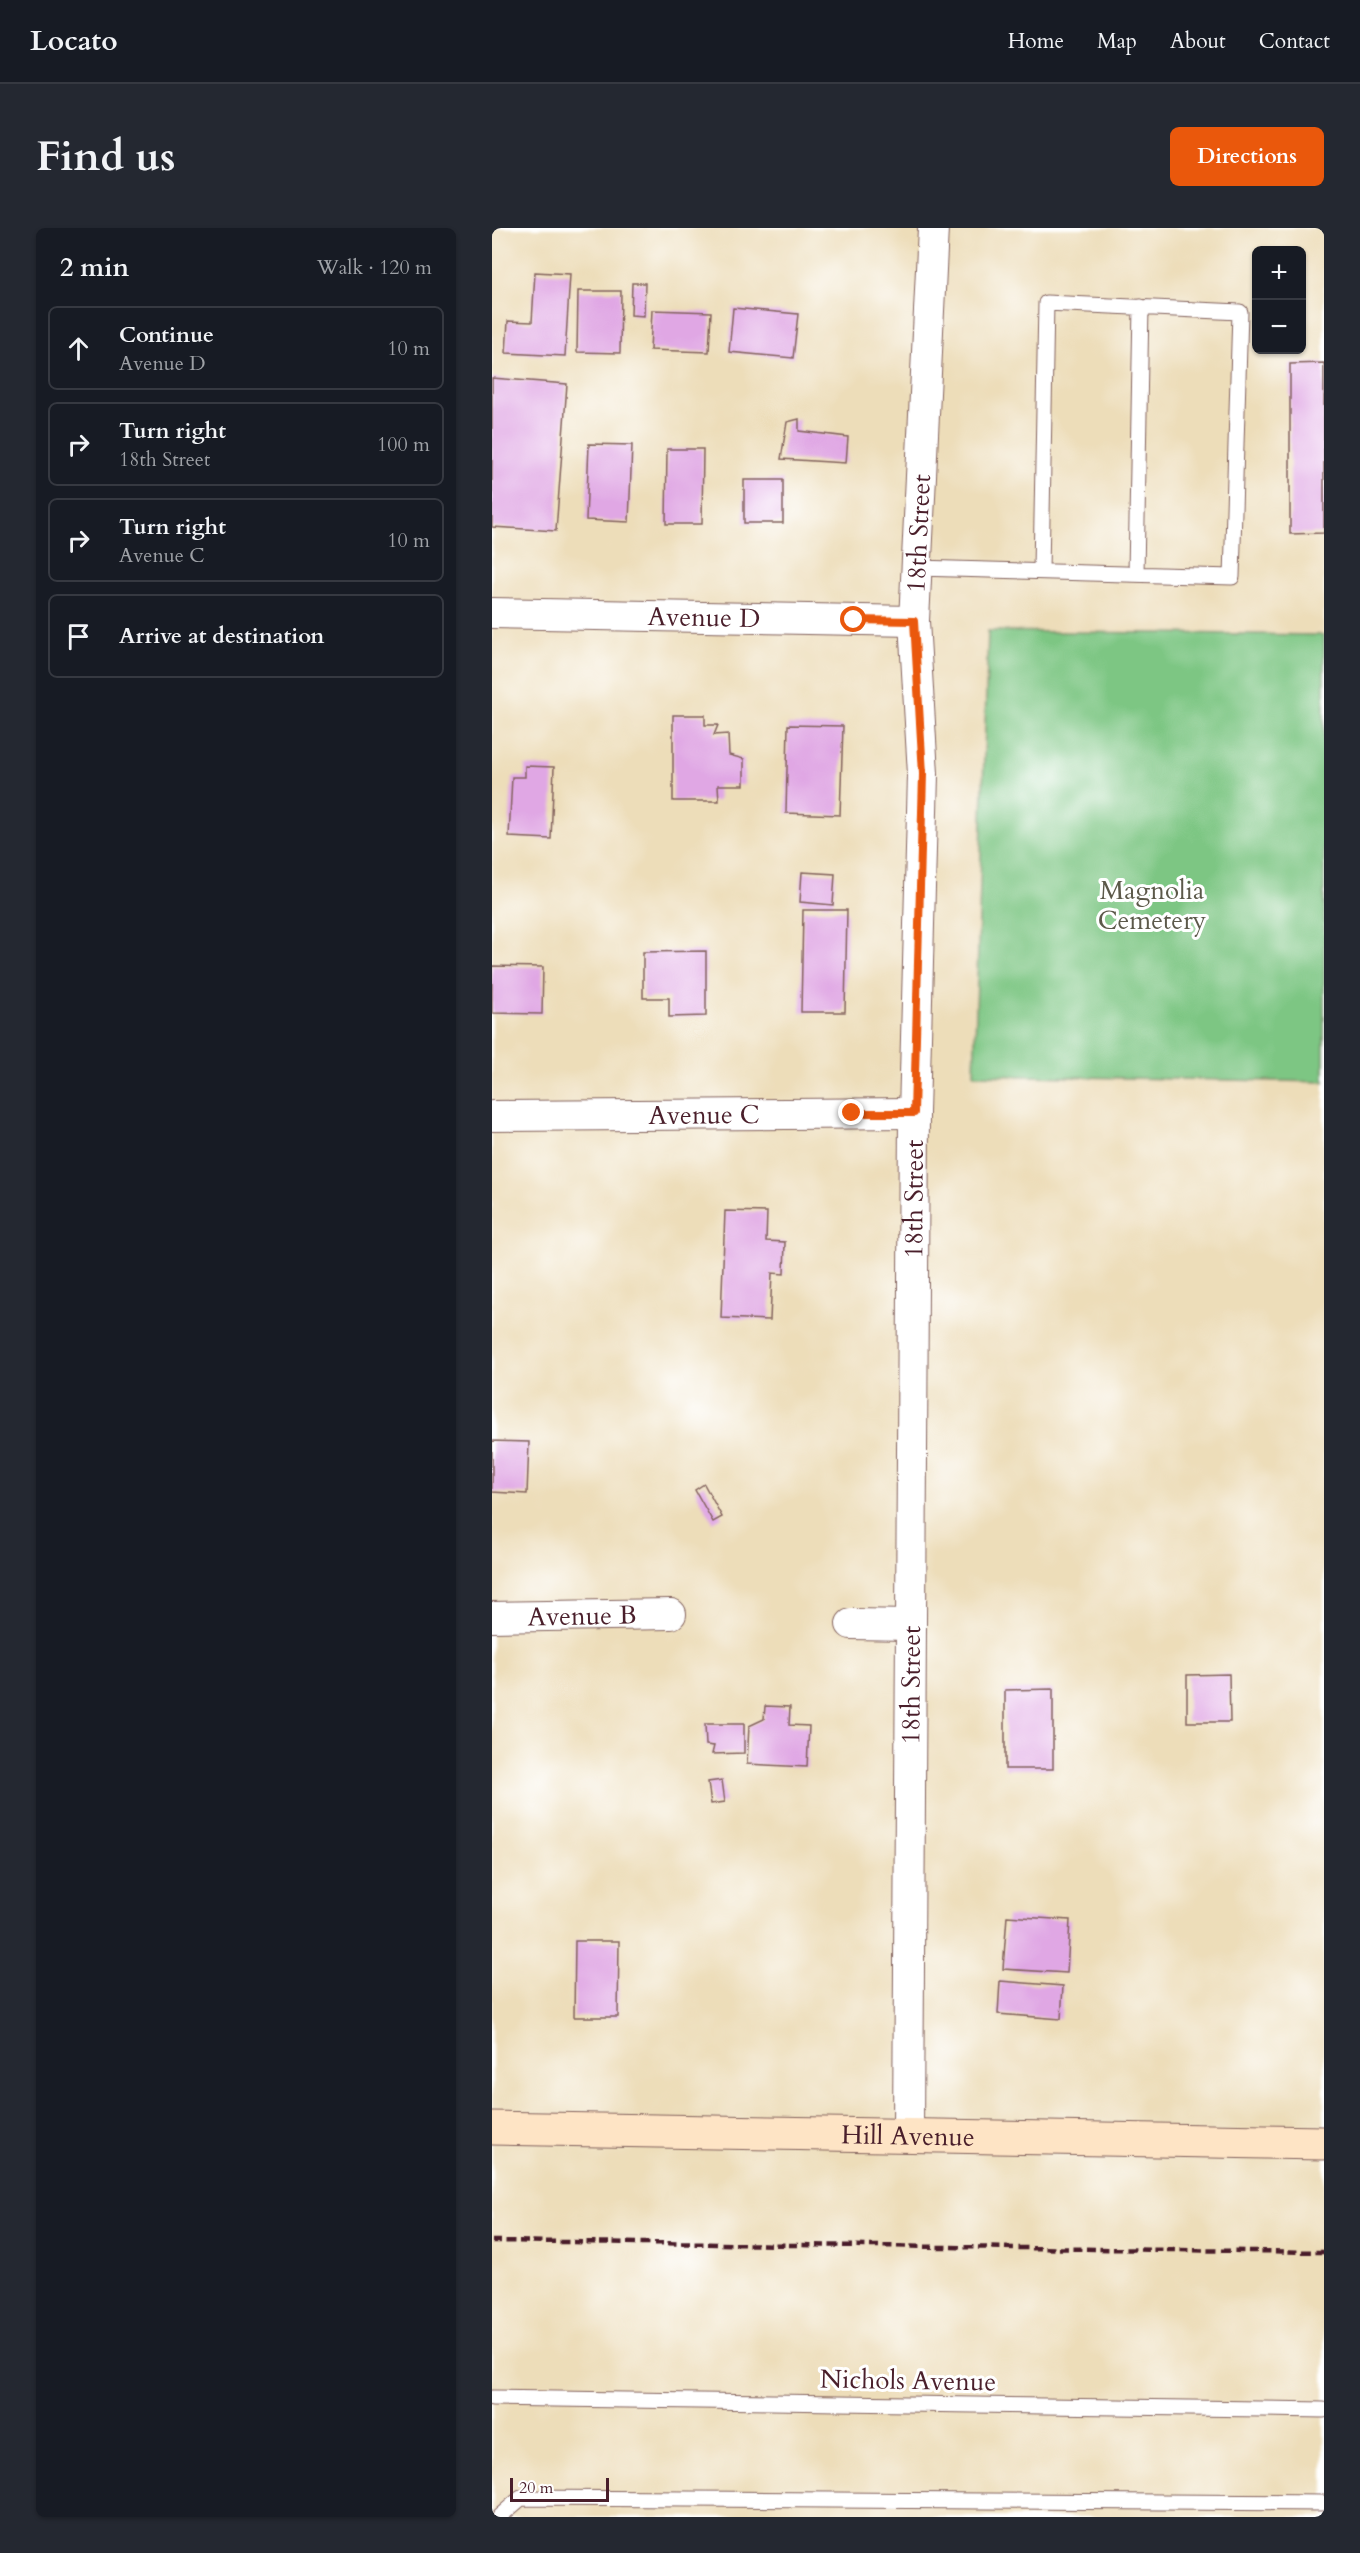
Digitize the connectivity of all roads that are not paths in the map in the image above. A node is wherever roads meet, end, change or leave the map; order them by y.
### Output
1 (933, 228) edge
2 (1141, 307) junction
3 (917, 568) junction
4 (1041, 570) junction
5 (1136, 573) junction
6 (492, 613) edge
7 (914, 621) junction
8 (914, 1113) junction
9 (492, 1116) edge
10 (672, 1614) dead end
11 (492, 1617) edge
12 (852, 1624) dead end
13 (911, 1625) junction
14 (492, 2128) edge
15 (908, 2135) junction
16 (1324, 2143) edge
17 (492, 2398) edge
18 (1324, 2410) edge
19 (1324, 2503) edge
20 (499, 2517) edge

1 - 3 street, 18th Street
2 - 4 lane
2 - 5 lane
2 - 5 lane
3 - 4 lane
3 - 7 street, 18th Street
4 - 5 lane
6 - 7 street, Avenue D
7 - 8 street, 18th Street
8 - 9 street, Avenue C
8 - 13 street, 18th Street
10 - 11 street, Avenue B
12 - 13 street
13 - 15 street, 18th Street
14 - 15 street, Hill Avenue
15 - 16 street, Hill Avenue
17 - 18 lane, Nichols Avenue
19 - 20 lane

